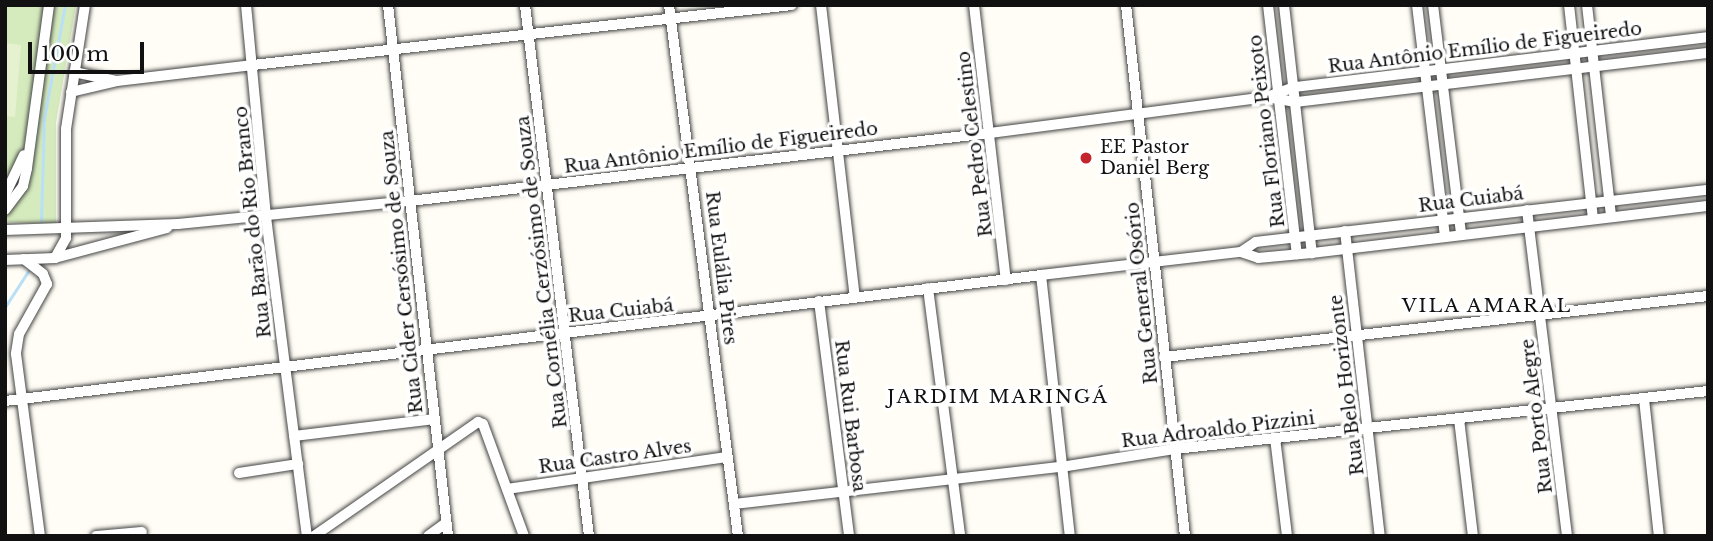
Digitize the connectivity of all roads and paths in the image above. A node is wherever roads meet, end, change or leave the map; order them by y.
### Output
1 (49, 5) edge
2 (85, 5) edge
3 (246, 5) edge
4 (388, 5) edge
5 (525, 5) edge
6 (669, 5) edge
7 (792, 5) edge
8 (821, 5) edge
9 (974, 5) edge
10 (1126, 5) edge
11 (1268, 5) edge
12 (1284, 5) edge
13 (1417, 5) edge
14 (1433, 5) edge
15 (1569, 5) edge
16 (1587, 5) edge
17 (671, 19) junction
18 (528, 34) junction
19 (1708, 37) edge
20 (393, 49) junction
21 (1591, 52) junction
22 (1708, 53) edge
23 (1574, 54) junction
24 (253, 65) junction
25 (1593, 67) junction
26 (1440, 69) junction
27 (1576, 69) junction
28 (1425, 71) junction
29 (74, 72) junction
30 (91, 74) junction
31 (117, 81) junction
32 (1442, 84) junction
33 (1426, 86) junction
34 (1295, 87) junction
35 (1279, 89) junction
36 (91, 91) junction
37 (71, 92) junction
38 (1267, 97) junction
39 (1296, 102) junction
40 (1281, 103) junction
41 (1139, 113) junction
42 (990, 132) junction
43 (841, 150) junction
44 (26, 151) junction
45 (692, 167) junction
46 (547, 185) junction
47 (1708, 190) edge
48 (5, 195) edge
49 (1608, 200) junction
50 (410, 201) junction
51 (1590, 202) junction
52 (1708, 206) edge
53 (5, 210) edge
54 (1527, 210) junction
55 (1611, 216) junction
56 (266, 217) junction
57 (1459, 218) junction
58 (1593, 218) junction
59 (1443, 220) junction
60 (178, 224) junction
61 (1529, 226) junction
62 (5, 230) edge
63 (65, 230) junction
64 (1345, 231) junction
65 (1461, 234) junction
66 (1310, 235) junction
67 (1445, 235) junction
68 (1295, 237) junction
69 (1347, 248) junction
70 (1241, 252) junction
71 (1312, 253) junction
72 (1297, 254) junction
73 (55, 258) junction
74 (24, 259) junction
75 (5, 260) edge
76 (1155, 262) junction
77 (1041, 275) junction
78 (1006, 280) junction
79 (928, 288) junction
80 (1708, 296) edge
81 (855, 297) junction
82 (819, 301) junction
83 (1541, 316) junction
84 (712, 317) junction
85 (566, 332) junction
86 (1357, 337) junction
87 (427, 349) junction
88 (1164, 357) junction
89 (285, 367) junction
90 (1708, 391) edge
91 (23, 398) junction
92 (1644, 399) junction
93 (5, 401) edge
94 (1552, 408) junction
95 (435, 419) junction
96 (1459, 419) junction
97 (1368, 428) junction
98 (294, 436) junction
99 (1275, 438) junction
100 (438, 449) junction
101 (1175, 449) junction
102 (727, 457) junction
103 (298, 464) junction
104 (1061, 467) junction
105 (239, 473) dead end
106 (582, 476) junction
107 (954, 481) junction
108 (507, 489) junction
109 (844, 492) junction
110 (734, 504) junction
111 (446, 523) junction
112 (142, 532) dead end
113 (40, 536) edge
114 (96, 536) edge
115 (307, 536) edge
116 (314, 536) edge
117 (428, 536) edge
118 (448, 536) edge
119 (524, 536) edge
120 (589, 536) edge
121 (738, 536) edge
122 (849, 536) edge
123 (960, 536) edge
124 (1070, 536) edge
125 (1185, 536) edge
126 (1287, 536) edge
127 (1380, 536) edge
128 (1473, 536) edge
129 (1567, 536) edge
130 (1659, 536) edge

1 - 44 street
2 - 29 street
3 - 24 street, Rua Barão do Rio Branco
4 - 20 street, Rua Cider Cersósimo de Souza
5 - 18 street, Rua Cornélia Cerzósimo de Souza
6 - 17 street, Rua Eulália Pires
7 - 17 street
8 - 43 street
9 - 42 street, Rua Pedro Celestino
10 - 41 street, Rua General Osório
11 - 35 street, Rua Floriano Peixoto
12 - 34 street, Rua Floriano Peixoto
13 - 28 street
14 - 26 street
15 - 23 street
16 - 21 street
17 - 18 street
17 - 45 street, Rua Eulália Pires
18 - 20 street
18 - 46 street, Rua Cornélia Cerzósimo de Souza
19 - 21 street, Rua Antônio Emílio de Figueiredo
20 - 24 street
20 - 50 street, Rua Cider Cersósimo de Souza
21 - 23 street, Rua Antônio Emílio de Figueiredo
21 - 25 street
22 - 25 street, Rua Antônio Emílio de Figueiredo
23 - 26 street, Rua Antônio Emílio de Figueiredo
23 - 27 street
24 - 31 street
24 - 56 street, Rua Barão do Rio Branco
25 - 27 street, Rua Antônio Emílio de Figueiredo
25 - 49 street
26 - 28 street, Rua Antônio Emílio de Figueiredo
26 - 32 street
27 - 32 street, Rua Antônio Emílio de Figueiredo
27 - 51 street
28 - 33 street
28 - 34 street, Rua Antônio Emílio de Figueiredo
29 - 30 street
29 - 37 street
30 - 31 street
30 - 36 street
31 - 36 street
32 - 33 street, Rua Antônio Emílio de Figueiredo
32 - 57 street
33 - 39 street, Rua Antônio Emílio de Figueiredo
33 - 59 street
34 - 35 street, Rua Antônio Emílio de Figueiredo
34 - 39 street, Rua Floriano Peixoto
35 - 38 street, Rua Antônio Emílio de Figueiredo
35 - 40 street, Rua Floriano Peixoto
36 - 37 street
37 - 63 street
38 - 40 street, Rua Antônio Emílio de Figueiredo
38 - 41 street, Rua Antônio Emílio de Figueiredo
39 - 40 street, Rua Antônio Emílio de Figueiredo
39 - 66 street, Rua Floriano Peixoto
40 - 68 street, Rua Floriano Peixoto
41 - 42 street, Rua Antônio Emílio de Figueiredo
41 - 76 street, Rua General Osório
42 - 43 street, Rua Antônio Emílio de Figueiredo
42 - 78 street, Rua Pedro Celestino
43 - 45 street, Rua Antônio Emílio de Figueiredo
43 - 81 street
44 - 48 street
44 - 53 street
45 - 46 street, Rua Antônio Emílio de Figueiredo
45 - 84 street, Rua Eulália Pires
46 - 50 street, Rua Antônio Emílio de Figueiredo
46 - 85 street, Rua Cornélia Cerzósimo de Souza
47 - 49 street, Rua Cuiabá
49 - 51 street, Rua Cuiabá
49 - 55 street
50 - 56 street, Rua Antônio Emílio de Figueiredo
50 - 87 street, Rua Cider Cersósimo de Souza
51 - 54 street, Rua Cuiabá
51 - 58 street
52 - 55 street, Rua Cuiabá
54 - 57 street, Rua Cuiabá
54 - 61 street, Rua Porto Alegre
55 - 58 street, Rua Cuiabá
56 - 60 street, Rua Antônio Emílio de Figueiredo
56 - 89 street, Rua Barão do Rio Branco
57 - 59 street, Rua Cuiabá
57 - 65 street
58 - 61 street, Rua Cuiabá
59 - 64 street, Rua Cuiabá
59 - 67 street
60 - 63 street, Rua Antônio Emílio de Figueiredo
60 - 73 street, Rua Antônio Emílio de Figueiredo
61 - 65 street, Rua Cuiabá
61 - 83 street, Rua Porto Alegre
62 - 63 street, Rua Antônio Emílio de Figueiredo
63 - 73 street
64 - 66 street, Rua Cuiabá
64 - 69 street, Rua Belo Horizonte
65 - 67 street, Rua Cuiabá
66 - 68 street, Rua Cuiabá
66 - 71 street, Rua Floriano Peixoto
67 - 69 street, Rua Cuiabá
68 - 70 street, Rua Cuiabá
68 - 72 street, Rua Floriano Peixoto
69 - 71 street, Rua Cuiabá
69 - 86 street, Rua Belo Horizonte
70 - 72 street, Rua Cuiabá
70 - 76 street, Rua Cuiabá
71 - 72 street, Rua Cuiabá
73 - 74 street, Rua Antônio Emílio de Figueiredo
74 - 75 street, Rua Antônio Emílio de Figueiredo
74 - 91 street
76 - 77 street, Rua Cuiabá
76 - 88 street, Rua General Osório
77 - 78 street, Rua Cuiabá
77 - 104 street
78 - 79 street, Rua Cuiabá
79 - 81 street, Rua Cuiabá
79 - 107 street
80 - 83 street
81 - 82 street, Rua Cuiabá
82 - 84 street, Rua Cuiabá
82 - 109 street, Rua Rui Barbosa
83 - 86 street
83 - 94 street, Rua Porto Alegre
84 - 85 street, Rua Cuiabá
84 - 102 street, Rua Eulália Pires
85 - 87 street, Rua Cuiabá
85 - 106 street, Rua Cornélia Cerzósimo de Souza
86 - 88 street
86 - 97 street, Rua Belo Horizonte
87 - 89 street, Rua Cuiabá
87 - 95 street, Rua Cider Cersósimo de Souza
88 - 101 street, Rua General Osório
89 - 91 street, Rua Cuiabá
89 - 98 street, Rua Barão do Rio Branco
90 - 92 street, Rua Adroaldo Pizzini
91 - 93 street, Rua Cuiabá
91 - 113 street
92 - 94 street, Rua Adroaldo Pizzini
92 - 130 street
94 - 96 street, Rua Adroaldo Pizzini
94 - 129 street, Rua Porto Alegre
95 - 98 street
95 - 100 street, Rua Cider Cersósimo de Souza
96 - 97 street, Rua Adroaldo Pizzini
96 - 128 street
97 - 99 street, Rua Adroaldo Pizzini
97 - 127 street, Rua Belo Horizonte
98 - 103 street, Rua Barão do Rio Branco
99 - 101 street, Rua Adroaldo Pizzini
99 - 126 street
100 - 108 street
100 - 111 street, Rua Cider Cersósimo de Souza
100 - 116 street
101 - 104 street, Rua Adroaldo Pizzini
101 - 125 street, Rua General Osório
102 - 106 street, Rua Castro Alves
102 - 110 street, Rua Eulália Pires
103 - 105 street
103 - 115 street, Rua Barão do Rio Branco
104 - 107 street, Rua Adroaldo Pizzini
104 - 124 street
106 - 108 street, Rua Castro Alves
106 - 120 street, Rua Cornélia Cerzósimo de Souza
107 - 109 street, Rua Adroaldo Pizzini
107 - 123 street
108 - 119 street
109 - 110 street, Rua Adroaldo Pizzini
109 - 122 street, Rua Rui Barbosa
110 - 121 street, Rua Eulália Pires
111 - 117 street
111 - 118 street, Rua Cider Cersósimo de Souza
112 - 114 street

